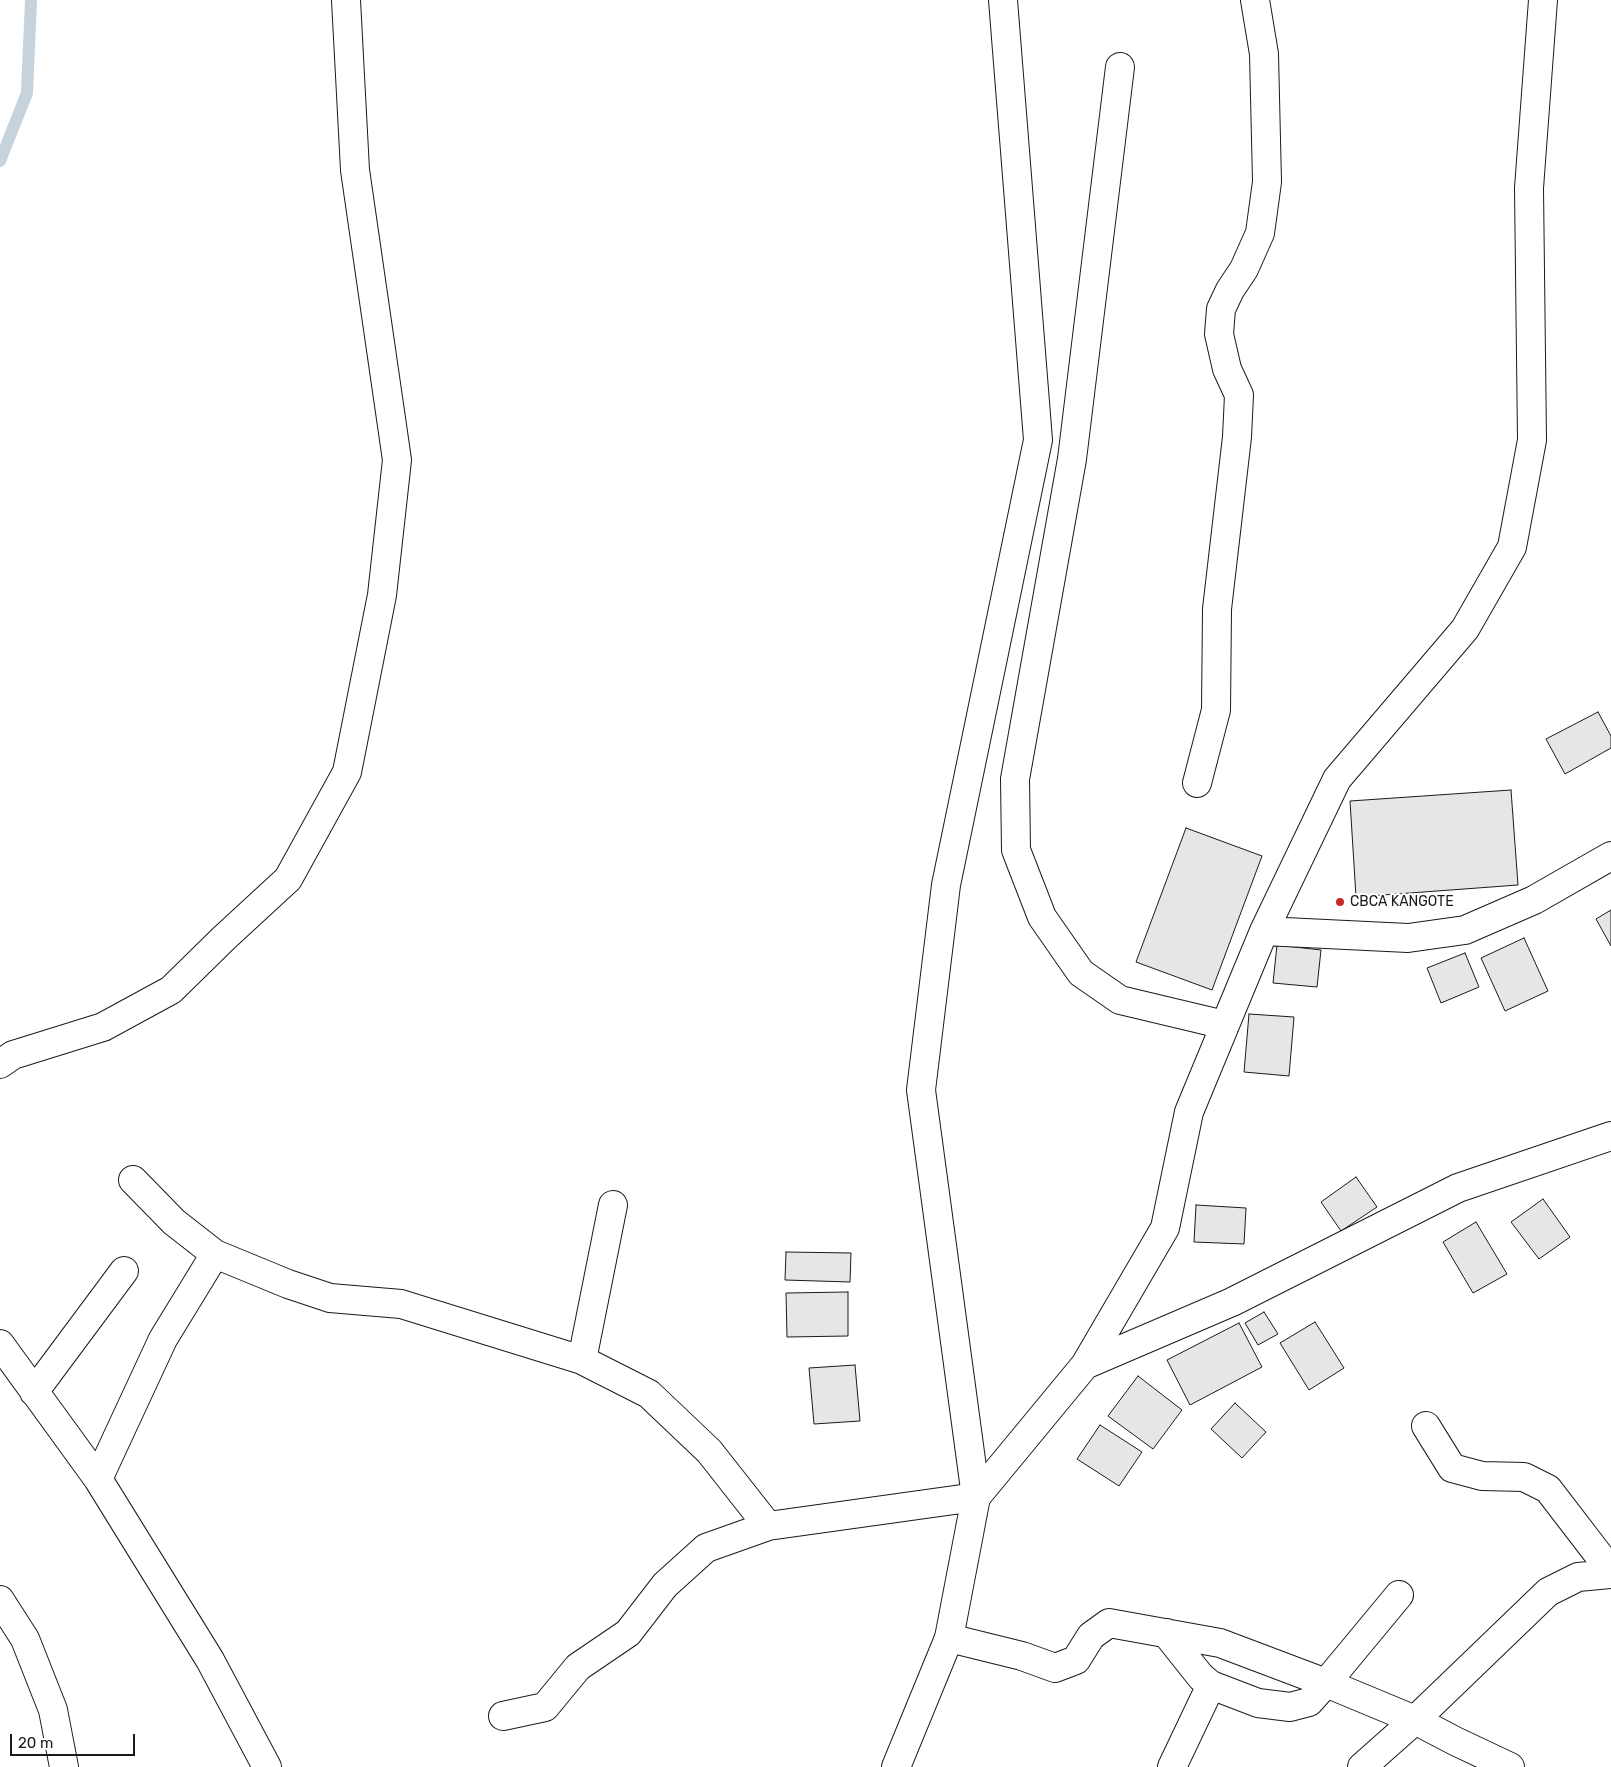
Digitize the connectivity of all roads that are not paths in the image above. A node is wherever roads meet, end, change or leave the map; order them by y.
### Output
1 (346, 0) edge
2 (1003, 0) edge
3 (1255, 0) edge
4 (1543, 0) edge
5 (1120, 68) dead end
6 (1197, 783) dead end
7 (1611, 856) edge
8 (1264, 931) junction
9 (1226, 1025) junction
10 (0, 1064) edge
11 (1611, 1136) edge
12 (133, 1180) dead end
13 (613, 1205) dead end
14 (215, 1254) junction
15 (124, 1271) dead end
16 (0, 1344) edge
17 (582, 1360) junction
18 (1085, 1365) junction
19 (34, 1392) junction
20 (1426, 1426) dead end
21 (98, 1479) junction
22 (976, 1497) junction
23 (768, 1526) junction
24 (1611, 1572) edge
25 (1399, 1595) dead end
26 (0, 1600) edge
27 (1166, 1634) junction
28 (949, 1638) junction
29 (1326, 1683) junction
30 (1211, 1685) junction
31 (503, 1716) dead end
32 (1415, 1720) junction
33 (64, 1767) edge
34 (267, 1767) edge
35 (896, 1767) edge
36 (1172, 1767) edge
37 (1362, 1767) edge
38 (1510, 1767) edge

1 - 10 main road
2 - 22 main road
3 - 6 main road
4 - 8 main road
5 - 9 main road
7 - 8 main road
8 - 9 main road
9 - 18 main road
11 - 18 main road
12 - 14 main road
13 - 17 main road
14 - 17 main road
14 - 21 main road
15 - 19 main road
16 - 19 main road
17 - 23 main road
18 - 22 main road
19 - 21 main road
20 - 24 main road
21 - 34 main road
22 - 23 main road
22 - 28 main road
23 - 31 main road
24 - 32 main road
25 - 29 main road
26 - 33 main road
27 - 28 main road
27 - 29 main road
27 - 30 main road
28 - 35 main road
29 - 30 main road
29 - 32 main road
30 - 36 main road
32 - 37 main road
32 - 38 main road

